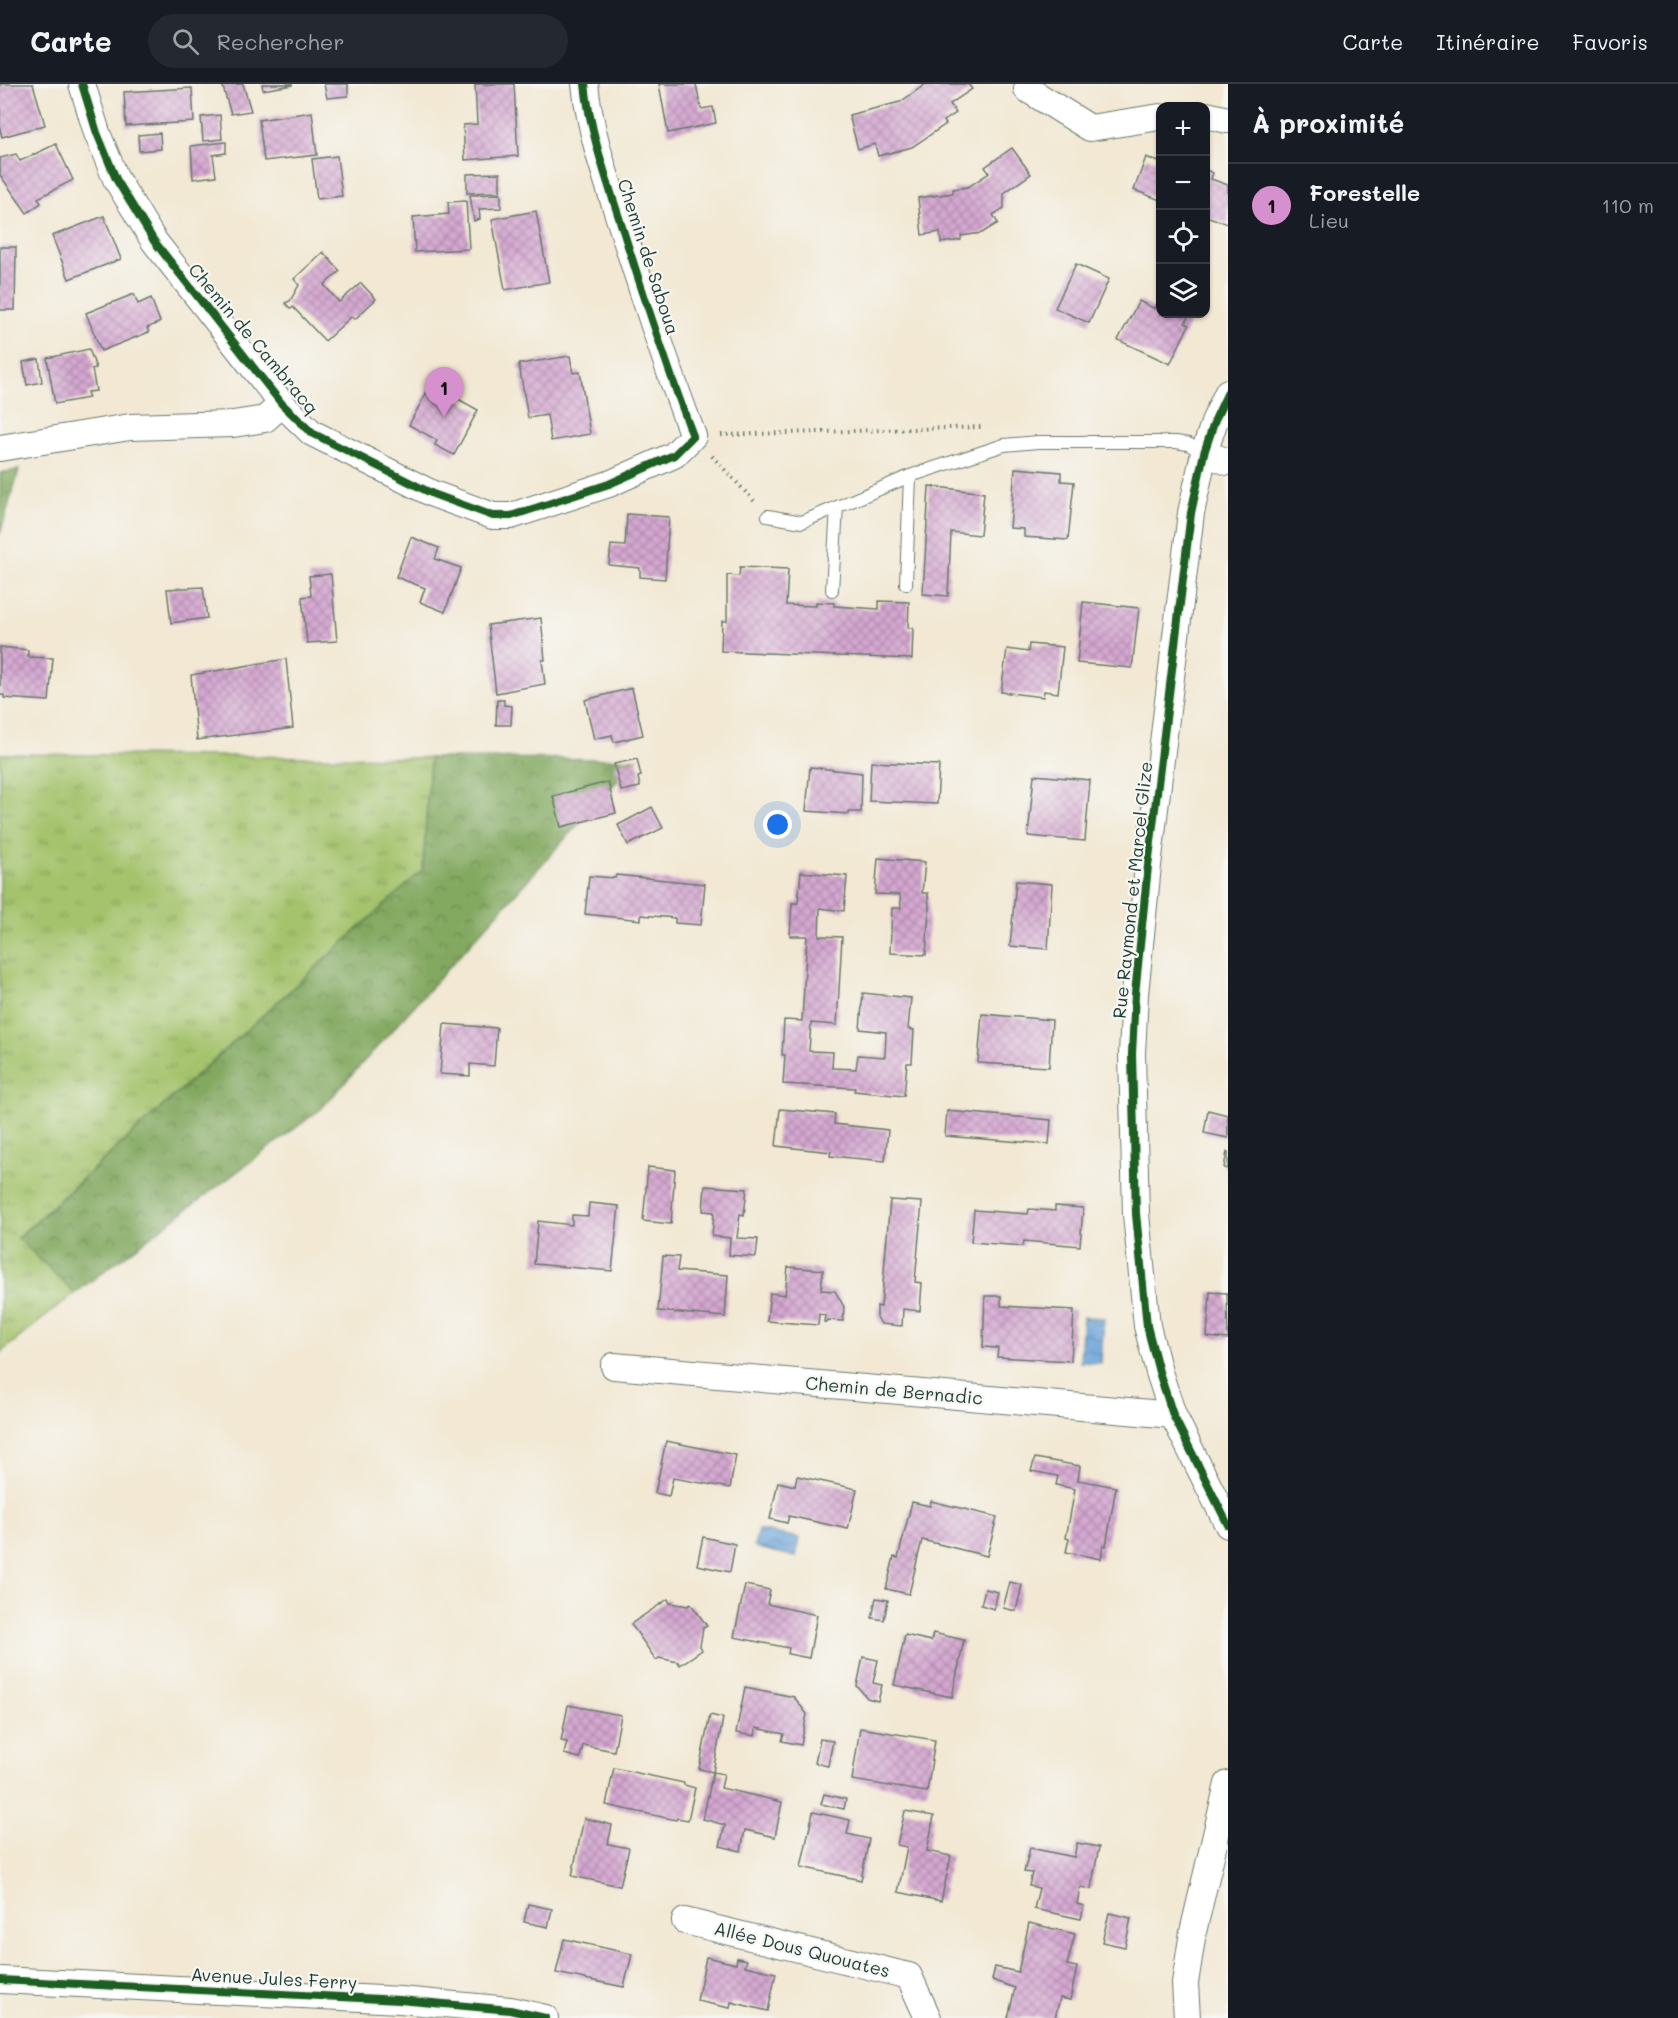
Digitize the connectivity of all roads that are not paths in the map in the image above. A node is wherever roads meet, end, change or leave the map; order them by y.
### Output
1 (82, 84) edge
2 (585, 84) edge
3 (1027, 88) dead end
4 (1210, 116) edge
5 (1156, 118) edge
6 (1228, 120) edge
7 (1228, 392) edge
8 (282, 404) junction
9 (693, 436) joint
10 (0, 448) edge
11 (1204, 453) junction
12 (1228, 462) edge
13 (910, 476) junction
14 (837, 507) junction
15 (768, 516) road end
16 (906, 584) dead end
17 (832, 590) dead end
18 (614, 1366) dead end
19 (1173, 1415) junction
20 (1228, 1525) edge
21 (1228, 1784) edge
22 (685, 1921) dead end
23 (0, 1980) edge
24 (545, 2018) edge
25 (928, 2018) edge
26 (1187, 2018) edge

1 - 8 street, Chemin de Cambracq
2 - 9 street, Chemin de Saboua
3 - 5 street
4 - 6 street
7 - 11 street, Rue Raymond et Marcel Glize
8 - 9 street, Chemin de Cambracq
8 - 10 street
11 - 12 street
11 - 13 lane
11 - 19 street, Rue Raymond et Marcel Glize
13 - 14 lane
13 - 16 lane
14 - 15 lane
14 - 17 lane
18 - 19 street, Chemin de Bernadic
19 - 20 street, Rue Raymond et Marcel Glize
21 - 26 street
22 - 25 street, Allée Dous Quouates
23 - 24 street, Avenue Jules Ferry

